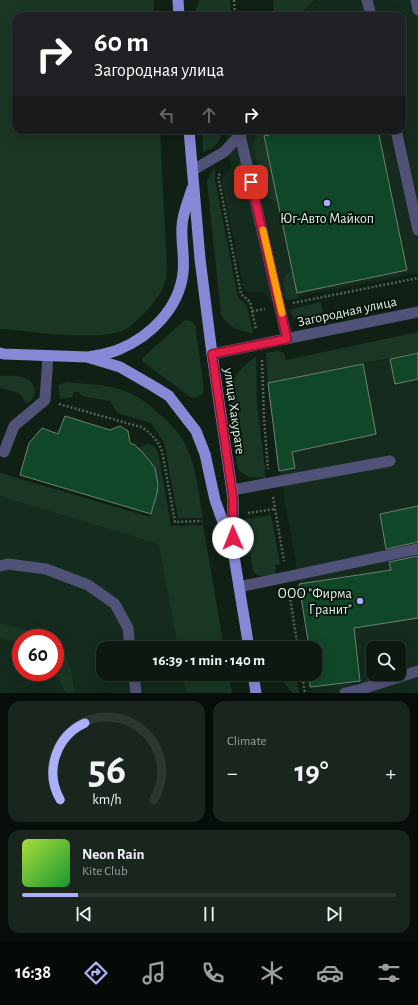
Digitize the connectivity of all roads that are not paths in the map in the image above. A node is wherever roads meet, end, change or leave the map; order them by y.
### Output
1 (178, 0) edge
2 (367, 0) edge
3 (416, 0) edge
4 (418, 10) edge
5 (179, 12) edge
6 (370, 12) edge
7 (189, 134) edge
8 (241, 134) edge
9 (242, 134) edge
10 (397, 134) edge
11 (193, 175) junction
12 (418, 230) edge
13 (418, 312) edge
14 (287, 339) junction
15 (0, 353) edge
16 (212, 354) junction
17 (48, 356) junction
18 (87, 357) junction
19 (4, 452) dead end
20 (390, 461) dead end
21 (232, 490) junction
22 (418, 549) edge
23 (233, 550) junction
24 (0, 566) edge
25 (239, 587) junction
26 (129, 641) edge
27 (248, 641) edge
28 (418, 671) edge
29 (135, 681) edge
30 (254, 681) edge
31 (136, 693) edge
32 (256, 693) edge
33 (345, 693) edge

1 - 5 main road
2 - 6 street
3 - 4 street
7 - 11 main road, улица Хакурате
8 - 11 street
9 - 14 street
10 - 12 street
11 - 16 main road, улица Хакурате
11 - 18 main road
13 - 14 street, Загородная улица
14 - 16 street, Загородная улица
15 - 17 main road
16 - 21 main road, улица Хакурате
17 - 18 main road
17 - 19 street
18 - 23 main road
20 - 21 street
21 - 23 main road, улица Хакурате
22 - 25 street
23 - 25 main road, улица Хакурате
24 - 26 street
25 - 27 main road, улица Хакурате
28 - 33 street
29 - 31 street
30 - 32 main road

